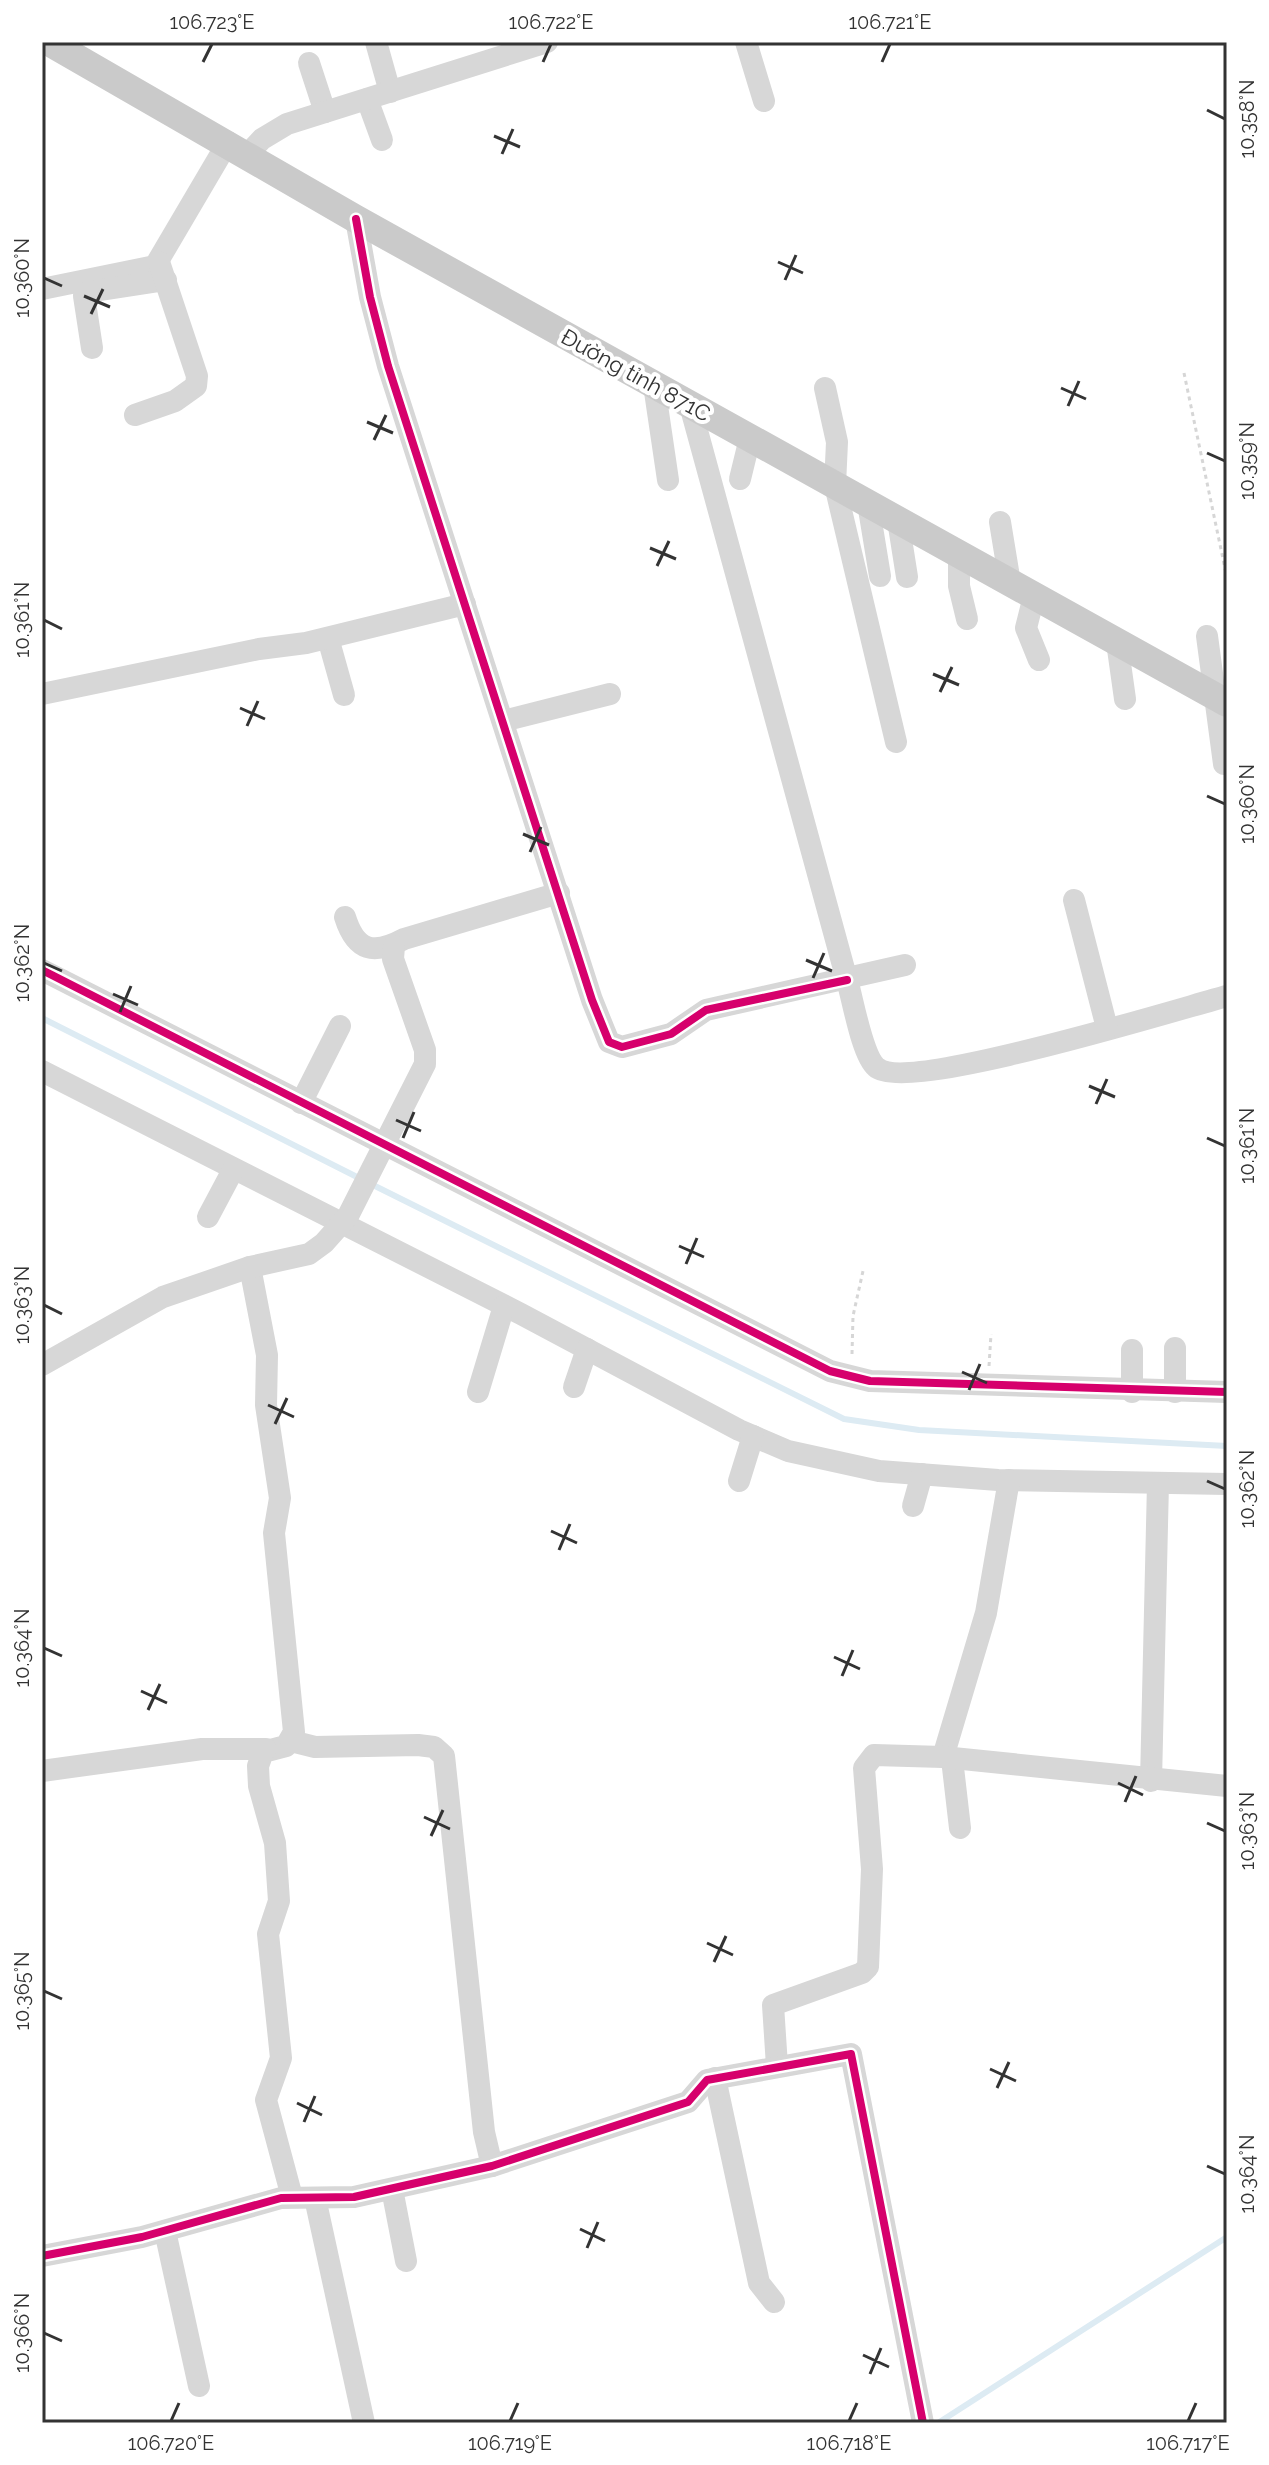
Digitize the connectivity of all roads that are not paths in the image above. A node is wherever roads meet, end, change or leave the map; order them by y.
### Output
1 (49, 42) edge
2 (376, 42) edge
3 (547, 42) edge
4 (746, 42) edge
5 (309, 63) dead end
6 (390, 92) junction
7 (367, 99) junction
8 (764, 101) dead end
9 (325, 112) junction
10 (382, 140) dead end
11 (238, 148) junction
12 (356, 219) junction
13 (162, 271) junction
14 (42, 289) edge
15 (92, 348) dead end
16 (654, 385) junction
17 (825, 388) dead end
18 (690, 405) junction
19 (135, 415) dead end
20 (750, 438) junction
21 (740, 479) dead end
22 (668, 480) dead end
23 (835, 485) junction
24 (868, 503) junction
25 (898, 520) junction
26 (1000, 522) dead end
27 (959, 554) junction
28 (880, 576) dead end
29 (907, 577) dead end
30 (1022, 589) junction
31 (465, 604) junction
32 (967, 619) dead end
33 (1207, 636) dead end
34 (328, 638) junction
35 (1117, 642) junction
36 (1039, 660) dead end
37 (42, 694) edge
38 (610, 694) dead end
39 (344, 695) dead end
40 (1125, 699) dead end
41 (1220, 699) edge
42 (503, 721) junction
43 (896, 742) dead end
44 (1224, 764) dead end
45 (559, 893) junction
46 (1074, 900) dead end
47 (345, 917) dead end
48 (394, 946) junction
49 (905, 965) dead end
50 (42, 970) edge
51 (847, 980) junction
52 (1227, 996) edge
53 (340, 1026) dead end
54 (1107, 1028) junction
55 (42, 1071) edge
56 (301, 1103) junction
57 (385, 1147) junction
58 (233, 1170) junction
59 (208, 1217) dead end
60 (345, 1221) junction
61 (250, 1267) junction
62 (504, 1306) junction
63 (1175, 1348) dead end
64 (587, 1349) junction
65 (1132, 1350) dead end
66 (42, 1365) edge
67 (574, 1387) dead end
68 (478, 1392) dead end
69 (1132, 1392) junction
70 (1175, 1392) junction
71 (1227, 1392) edge
72 (753, 1436) junction
73 (922, 1474) junction
74 (1009, 1480) junction
75 (739, 1481) dead end
76 (1158, 1483) junction
77 (1227, 1484) edge
78 (913, 1506) dead end
79 (291, 1741) junction
80 (266, 1749) junction
81 (947, 1758) junction
82 (42, 1771) edge
83 (1151, 1781) junction
84 (1227, 1786) edge
85 (960, 1828) dead end
86 (777, 2066) junction
87 (715, 2078) junction
88 (492, 2166) junction
89 (392, 2189) junction
90 (303, 2197) junction
91 (165, 2231) junction
92 (42, 2256) edge
93 (406, 2261) dead end
94 (774, 2302) dead end
95 (199, 2386) dead end
96 (923, 2418) edge
97 (364, 2423) edge

1 - 11 main road, Đường tỉnh 871C
2 - 6 street
3 - 6 street
4 - 8 street
5 - 9 street
6 - 7 street
7 - 9 street
7 - 10 street
9 - 11 street
11 - 12 main road, Đường tỉnh 871C
11 - 13 street
12 - 16 main road, Đường tỉnh 871C
12 - 31 street
13 - 14 street
13 - 15 street
13 - 19 street
16 - 18 main road, Đường tỉnh 871C
16 - 22 street
17 - 23 street
18 - 20 main road, Đường tỉnh 871C
18 - 51 street
20 - 21 street
20 - 23 main road, Đường tỉnh 871C
23 - 24 main road, Đường tỉnh 871C
23 - 43 street
24 - 25 main road, Đường tỉnh 871C
24 - 28 street
25 - 27 main road, Đường tỉnh 871C
25 - 29 street
26 - 30 street
27 - 30 main road, Đường tỉnh 871C
27 - 32 street
30 - 35 main road, Đường tỉnh 871C
30 - 36 street
31 - 34 street
31 - 42 street
33 - 41 street
34 - 37 street
34 - 39 street
35 - 40 street
35 - 41 main road, Đường tỉnh 871C
38 - 42 street
41 - 44 street
42 - 45 street
45 - 48 street
45 - 51 street
46 - 54 street
47 - 48 street
48 - 57 street
49 - 51 street
50 - 56 street
51 - 54 street
52 - 54 street
53 - 56 street
55 - 58 street
56 - 57 street
57 - 60 street
57 - 69 street
58 - 59 street
58 - 60 street
60 - 61 street
60 - 62 street
61 - 66 street
61 - 79 street
62 - 64 street
62 - 68 street
63 - 70 street
64 - 67 street
64 - 72 street
65 - 69 street
69 - 70 street
70 - 71 street
72 - 73 street
72 - 75 street
73 - 74 street
73 - 78 street
74 - 76 street
74 - 81 street
76 - 77 street
76 - 83 street
79 - 80 street
79 - 88 street
80 - 82 street
80 - 90 street
81 - 83 street
81 - 85 street
81 - 86 street
83 - 84 street
86 - 87 street
86 - 96 street
87 - 88 street
87 - 94 street
88 - 89 street
89 - 90 street
89 - 93 street
90 - 91 street
90 - 97 street
91 - 92 street
91 - 95 street

